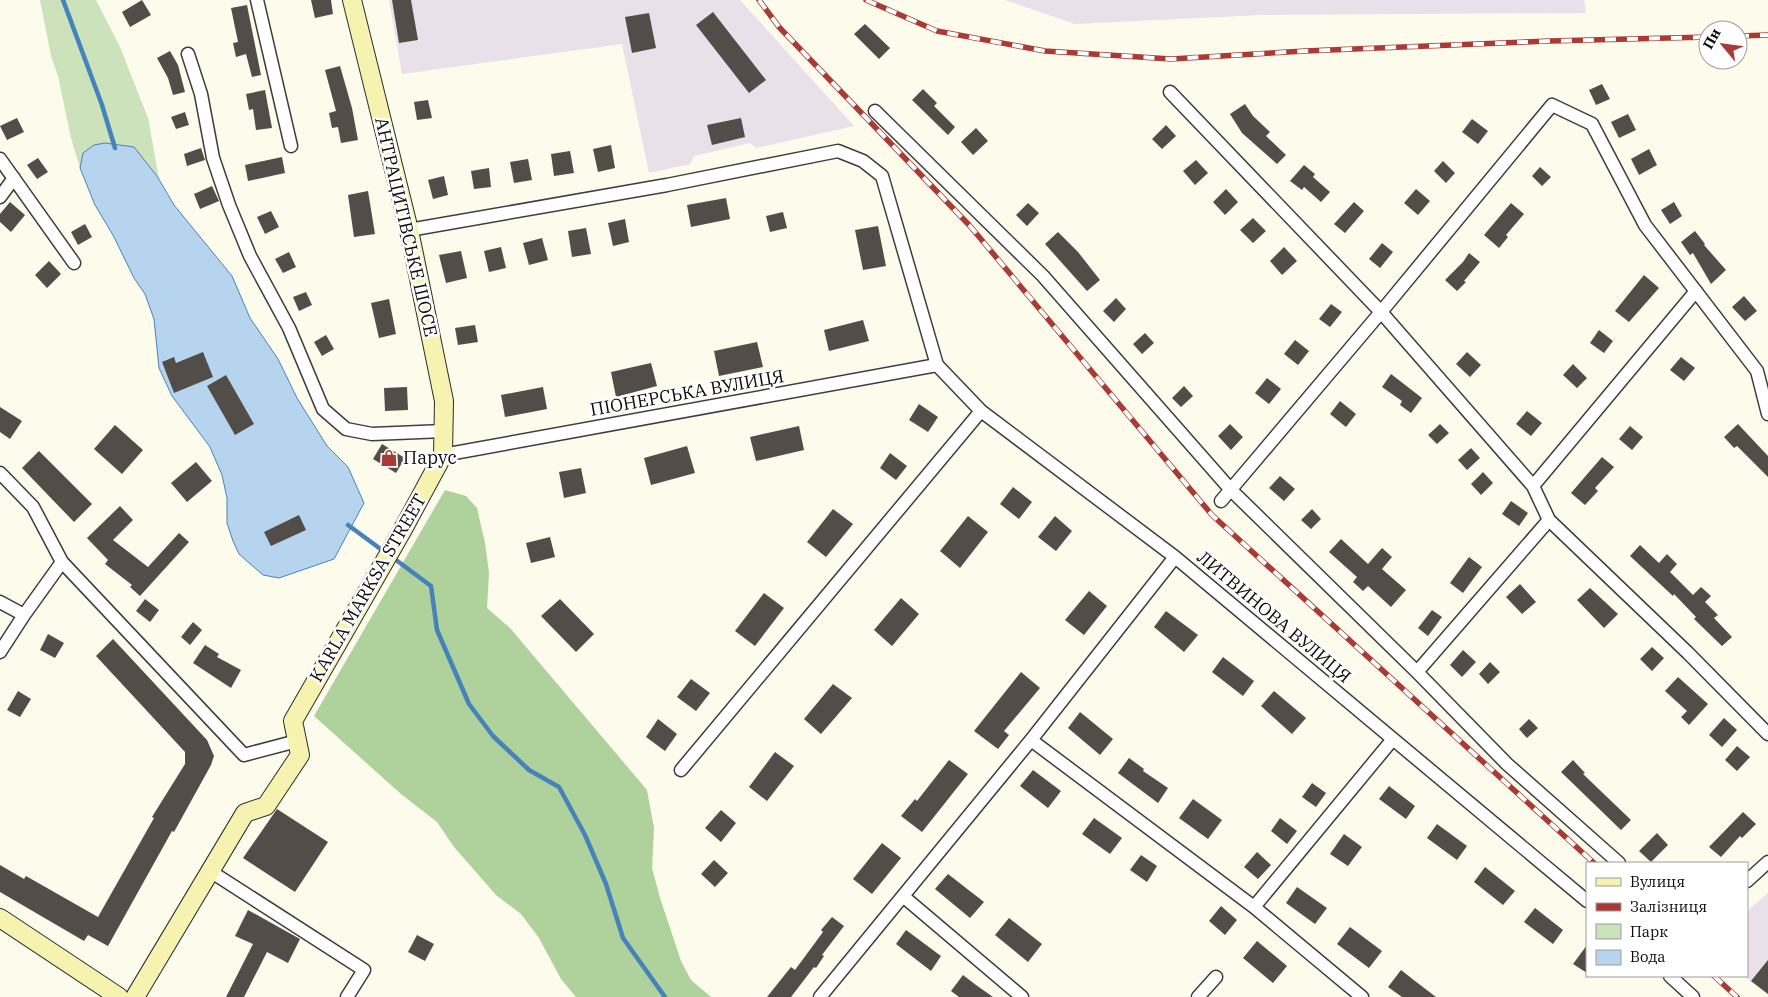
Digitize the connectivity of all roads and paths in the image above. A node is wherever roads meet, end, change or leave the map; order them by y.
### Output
1 (257, 0) edge
2 (352, 0) edge
3 (188, 54) dead end
4 (1170, 92) dead end
5 (875, 111) dead end
6 (291, 146) dead end
7 (0, 158) edge
8 (14, 178) junction
9 (0, 197) edge
10 (408, 230) junction
11 (74, 264) dead end
12 (1696, 291) junction
13 (1381, 312) junction
14 (936, 365) junction
15 (981, 411) junction
16 (1768, 414) edge
17 (444, 431) junction
18 (443, 455) junction
19 (0, 473) edge
20 (1533, 486) junction
21 (1231, 490) junction
22 (1221, 501) dead end
23 (1549, 520) junction
24 (1175, 557) junction
25 (62, 562) junction
26 (0, 602) edge
27 (24, 615) junction
28 (0, 652) edge
29 (1417, 672) junction
30 (1768, 734) edge
31 (1393, 739) junction
32 (1031, 740) junction
33 (297, 741) junction
34 (681, 770) dead end
35 (1618, 862) edge
36 (1768, 862) edge
37 (210, 871) junction
38 (1748, 881) edge
39 (904, 897) junction
40 (1586, 900) edge
41 (1254, 907) junction
42 (0, 918) edge
43 (1216, 977) dead end
44 (1671, 977) edge
45 (119, 997) edge
46 (135, 997) edge
47 (347, 997) edge
48 (820, 997) edge
49 (1022, 997) edge
50 (1198, 997) edge
51 (1362, 997) edge
52 (1693, 997) edge

1 - 6 street
2 - 10 main road, АНТРАЦИТІВСЬКЕ ШОСЕ
3 - 17 street
4 - 13 street
5 - 21 street
7 - 8 street
8 - 9 street
8 - 11 street
10 - 14 street
10 - 17 main road, АНТРАЦИТІВСЬКЕ ШОСЕ
12 - 13 street
12 - 16 street
12 - 20 street
13 - 20 street
13 - 21 street
14 - 15 street, ЛИТВИНОВА ВУЛИЦЯ
14 - 18 street, ПІОНЕРСЬКА ВУЛИЦЯ
15 - 24 street, ЛИТВИНОВА ВУЛИЦЯ
15 - 34 street
17 - 18 main road, АНТРАЦИТІВСЬКЕ ШОСЕ
18 - 33 main road, KARLA MARKSA STREET
19 - 25 street
20 - 23 street
21 - 22 street
21 - 29 street
23 - 29 street
23 - 30 street
24 - 31 street, ЛИТВИНОВА ВУЛИЦЯ
24 - 32 street
25 - 27 street
25 - 33 street
26 - 27 street
27 - 28 street
29 - 35 street
31 - 40 street, ЛИТВИНОВА ВУЛИЦЯ
31 - 41 street
32 - 39 street
32 - 41 street
33 - 37 main road
36 - 38 street
37 - 46 main road
37 - 47 street
39 - 48 street
39 - 49 street
41 - 51 street
42 - 45 main road
43 - 50 street
44 - 52 street

